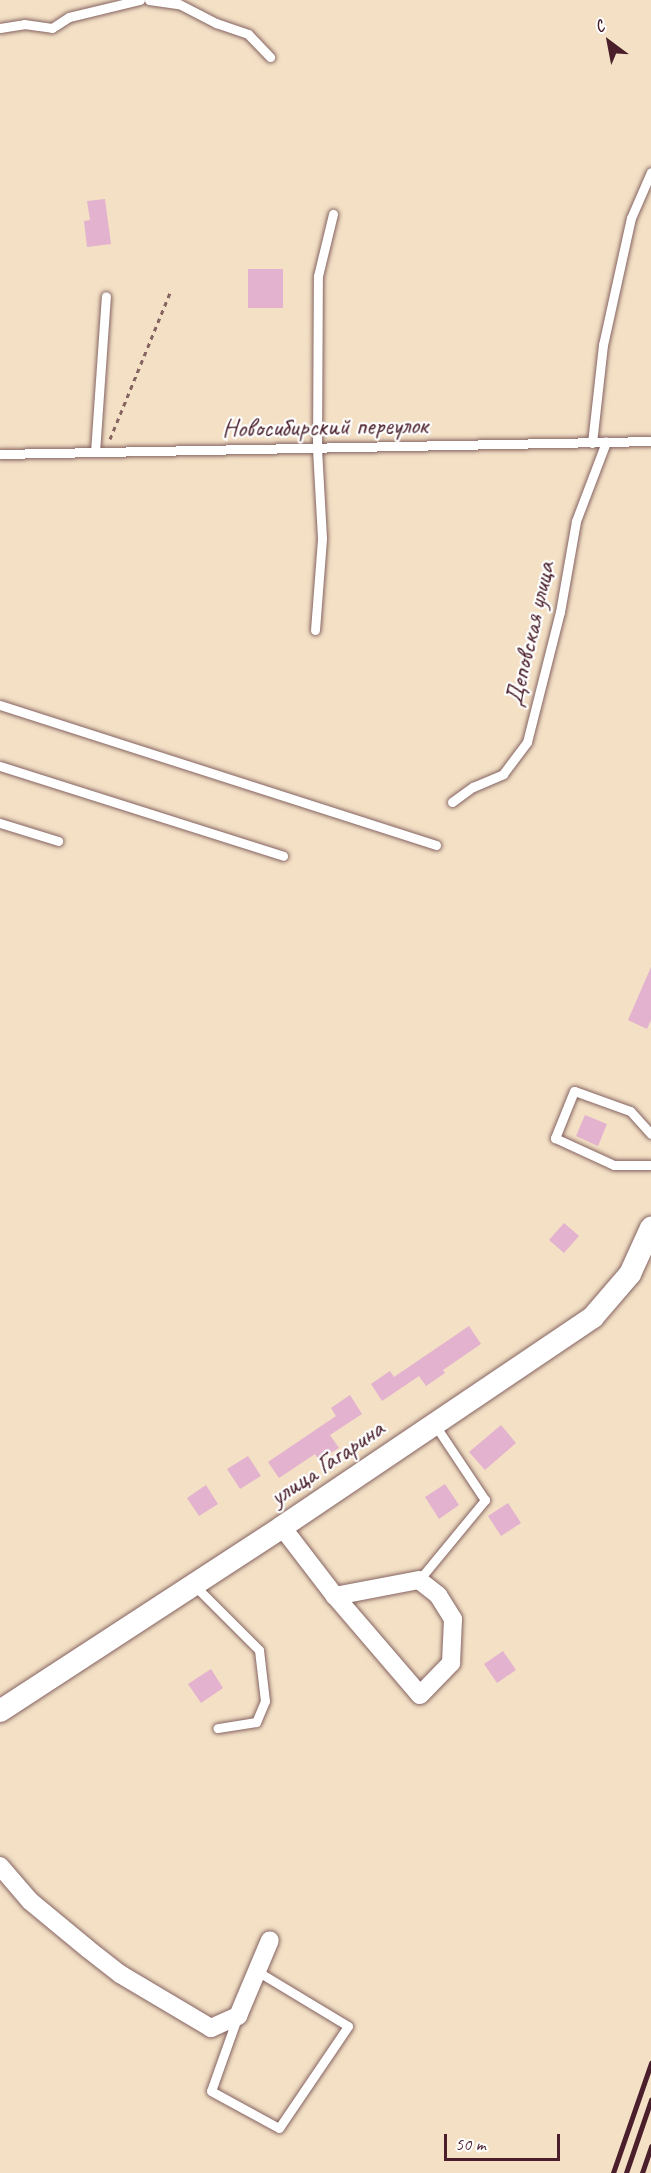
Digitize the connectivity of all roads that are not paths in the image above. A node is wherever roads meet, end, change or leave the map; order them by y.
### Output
1 (140, 0) edge
2 (149, 0) edge
3 (0, 28) edge
4 (270, 57) dead end
5 (651, 172) edge
6 (333, 214) dead end
7 (106, 296) dead end
8 (651, 441) edge
9 (592, 442) junction
10 (606, 442) junction
11 (317, 449) junction
12 (100, 452) junction
13 (0, 454) edge
14 (315, 630) dead end
15 (0, 705) edge
16 (0, 766) edge
17 (452, 802) dead end
18 (0, 823) edge
19 (58, 841) dead end
20 (436, 845) dead end
21 (283, 856) dead end
22 (651, 1134) edge
23 (651, 1165) edge
24 (651, 1228) edge
25 (435, 1425) junction
26 (282, 1527) junction
27 (419, 1580) junction
28 (194, 1585) junction
29 (335, 1596) junction
30 (0, 1711) edge
31 (217, 1728) dead end
32 (0, 1866) edge
33 (270, 1940) dead end
34 (257, 1971) junction
35 (238, 2016) junction

1 - 3 lane
2 - 4 lane
5 - 9 lane
6 - 11 lane
7 - 12 lane
8 - 10 lane, Новосибирский переулок
9 - 10 lane, Новосибирский переулок
9 - 11 lane, Новосибирский переулок
10 - 17 lane, Деповская улица
11 - 12 lane, Новосибирский переулок
11 - 14 lane
12 - 13 lane, Новосибирский переулок
15 - 20 lane
16 - 21 lane
18 - 19 lane
22 - 23 lane
24 - 25 street, улица Гагарина
25 - 26 street, улица Гагарина
25 - 27 lane
26 - 28 street, улица Гагарина
26 - 29 street
27 - 29 street
27 - 29 street
28 - 30 street, улица Гагарина
28 - 31 lane
32 - 35 street
33 - 34 street
34 - 35 street
34 - 35 lane

